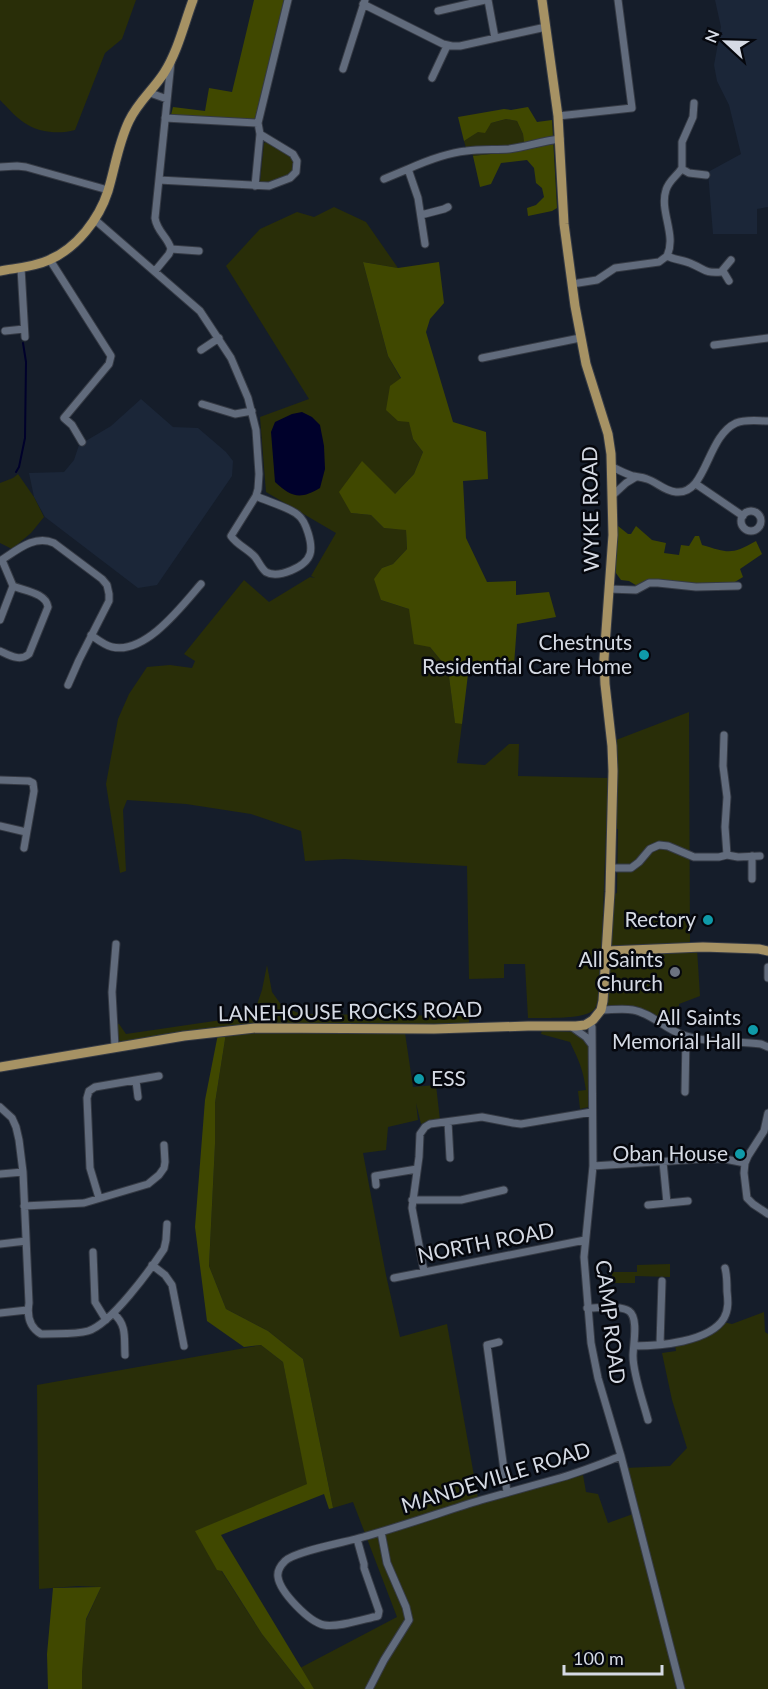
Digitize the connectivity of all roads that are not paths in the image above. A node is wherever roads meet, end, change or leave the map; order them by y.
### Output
1 (193, 0) edge
2 (288, 0) edge
3 (487, 0) edge
4 (552, 0) edge
5 (618, 0) edge
6 (542, 1) edge
7 (364, 2) edge
8 (438, 11) dead end
9 (546, 27) junction
10 (495, 38) junction
11 (447, 45) junction
12 (172, 60) junction
13 (343, 69) dead end
14 (432, 78) dead end
15 (149, 92) junction
16 (167, 99) junction
17 (694, 103) dead end
18 (558, 116) junction
19 (165, 118) junction
20 (258, 123) junction
21 (260, 134) junction
22 (560, 139) junction
23 (0, 168) edge
24 (408, 169) junction
25 (682, 169) junction
26 (706, 175) dead end
27 (384, 179) dead end
28 (159, 180) junction
29 (255, 186) junction
30 (108, 190) junction
31 (447, 207) dead end
32 (421, 215) junction
33 (94, 219) junction
34 (425, 244) dead end
35 (171, 249) junction
36 (199, 251) dead end
37 (667, 256) junction
38 (50, 260) junction
39 (731, 260) dead end
40 (21, 268) junction
41 (0, 271) edge
42 (154, 271) junction
43 (723, 271) junction
44 (729, 281) dead end
45 (572, 284) junction
46 (24, 329) junction
47 (5, 331) dead end
48 (25, 337) dead end
49 (219, 338) junction
50 (580, 338) junction
51 (768, 338) edge
52 (714, 345) dead end
53 (201, 350) dead end
54 (482, 358) dead end
55 (202, 404) dead end
56 (252, 411) junction
57 (768, 421) edge
58 (82, 442) dead end
59 (612, 467) junction
60 (636, 477) junction
61 (696, 484) junction
62 (613, 495) junction
63 (256, 496) junction
64 (742, 516) dead end
65 (1, 561) edge
66 (201, 584) dead end
67 (13, 586) junction
68 (738, 586) dead end
69 (609, 589) junction
70 (0, 620) edge
71 (91, 635) junction
72 (0, 651) edge
73 (68, 685) dead end
74 (724, 735) dead end
75 (0, 780) edge
76 (0, 826) edge
77 (26, 832) junction
78 (24, 848) dead end
79 (727, 855) junction
80 (610, 868) junction
81 (752, 879) dead end
82 (116, 944) dead end
83 (607, 951) junction
84 (768, 951) edge
85 (768, 967) edge
86 (768, 978) edge
87 (601, 1010) junction
88 (591, 1023) junction
89 (572, 1027) junction
90 (686, 1036) junction
91 (115, 1047) junction
92 (593, 1047) junction
93 (768, 1047) edge
94 (0, 1066) edge
95 (159, 1076) dead end
96 (136, 1081) junction
97 (685, 1092) dead end
98 (138, 1097) dead end
99 (0, 1107) edge
100 (592, 1112) junction
101 (768, 1113) edge
102 (448, 1122) junction
103 (759, 1140) junction
104 (165, 1145) dead end
105 (768, 1145) edge
106 (450, 1158) dead end
107 (663, 1162) junction
108 (745, 1163) junction
109 (593, 1166) junction
110 (417, 1169) junction
111 (23, 1172) junction
112 (0, 1174) edge
113 (376, 1185) dead end
114 (504, 1190) dead end
115 (99, 1198) junction
116 (412, 1200) junction
117 (688, 1201) dead end
118 (667, 1203) junction
119 (648, 1205) dead end
120 (24, 1206) junction
121 (768, 1214) edge
122 (167, 1224) dead end
123 (585, 1240) junction
124 (26, 1241) junction
125 (0, 1244) edge
126 (93, 1252) dead end
127 (152, 1265) junction
128 (725, 1268) dead end
129 (424, 1271) junction
130 (394, 1278) dead end
131 (662, 1281) dead end
132 (587, 1308) junction
133 (27, 1310) junction
134 (0, 1313) edge
135 (114, 1314) junction
136 (106, 1320) junction
137 (499, 1342) dead end
138 (660, 1344) junction
139 (184, 1346) dead end
140 (634, 1346) junction
141 (125, 1355) dead end
142 (648, 1420) dead end
143 (621, 1456) junction
144 (507, 1492) junction
145 (381, 1532) junction
146 (357, 1539) junction
147 (369, 1689) edge
148 (681, 1689) edge

1 - 12 main road
2 - 20 street
3 - 8 street
3 - 10 street
4 - 6 street
5 - 18 street
6 - 9 main road, WYKE ROAD
7 - 11 street
7 - 13 street
9 - 10 street
9 - 18 main road, WYKE ROAD
10 - 11 street
11 - 14 street
12 - 15 main road
12 - 16 street
15 - 16 street
15 - 30 main road
16 - 19 street
17 - 25 street
18 - 22 main road, WYKE ROAD
19 - 20 street
19 - 28 street
20 - 21 street
21 - 29 street
21 - 29 street
22 - 24 street
22 - 45 main road, WYKE ROAD
23 - 30 street
24 - 27 street
24 - 32 street
25 - 26 street
25 - 37 street
28 - 29 street
28 - 35 street
30 - 33 main road
31 - 32 street
32 - 34 street
33 - 38 main road
33 - 42 street
35 - 36 street
35 - 42 street
37 - 43 street
37 - 45 street
38 - 40 main road
38 - 58 street
39 - 43 street
40 - 41 main road
40 - 46 street
42 - 49 street
43 - 44 street
45 - 50 main road, WYKE ROAD
46 - 47 street
46 - 48 street
49 - 53 street
49 - 56 street
50 - 54 street
50 - 59 main road, WYKE ROAD
51 - 52 street
55 - 56 street
56 - 63 street
57 - 61 street
59 - 60 street
59 - 62 main road, WYKE ROAD
60 - 61 street
60 - 62 street
61 - 64 street
62 - 69 main road, WYKE ROAD
63 - 63 street
65 - 67 street
65 - 71 street
66 - 71 street
67 - 70 street
67 - 72 street
68 - 69 street
69 - 80 main road, WYKE ROAD
71 - 73 street
74 - 79 street
75 - 77 street
76 - 77 street
77 - 78 street
79 - 80 street
79 - 81 street
80 - 83 main road, WYKE ROAD
82 - 91 street
83 - 84 main road
83 - 87 main road
85 - 86 street
87 - 88 main road
87 - 90 street
88 - 89 main road, LANEHOUSE ROCKS ROAD
88 - 92 street, CAMP ROAD
89 - 91 main road, LANEHOUSE ROCKS ROAD
89 - 92 street
90 - 93 street
90 - 97 street
91 - 94 main road, LANEHOUSE ROCKS ROAD
92 - 100 street, CAMP ROAD
95 - 96 street
96 - 98 street
96 - 115 street
99 - 111 street
100 - 102 street
100 - 109 street, CAMP ROAD
101 - 103 street
102 - 106 street
102 - 110 street
103 - 105 street
103 - 108 street
104 - 115 street
107 - 108 street
107 - 109 street
107 - 118 street
108 - 121 street
109 - 123 street, CAMP ROAD
110 - 113 street
110 - 116 street
111 - 112 street
111 - 120 street
114 - 116 street
115 - 120 street
116 - 129 street
117 - 118 street
118 - 119 street
120 - 124 street
122 - 127 street
123 - 129 street, NORTH ROAD
123 - 132 street, CAMP ROAD
124 - 125 street
124 - 133 street
126 - 136 street
127 - 135 street
127 - 139 street
128 - 138 street
129 - 130 street, NORTH ROAD
131 - 138 street
132 - 140 street
132 - 143 street, CAMP ROAD
133 - 134 street
133 - 136 street
135 - 136 street
135 - 141 street
137 - 144 street
138 - 140 street
140 - 142 street
143 - 144 street, MANDEVILLE ROAD
143 - 148 street, CAMP ROAD
144 - 145 street, MANDEVILLE ROAD
145 - 146 street, MANDEVILLE ROAD
145 - 147 street
146 - 146 street, MANDEVILLE ROAD

